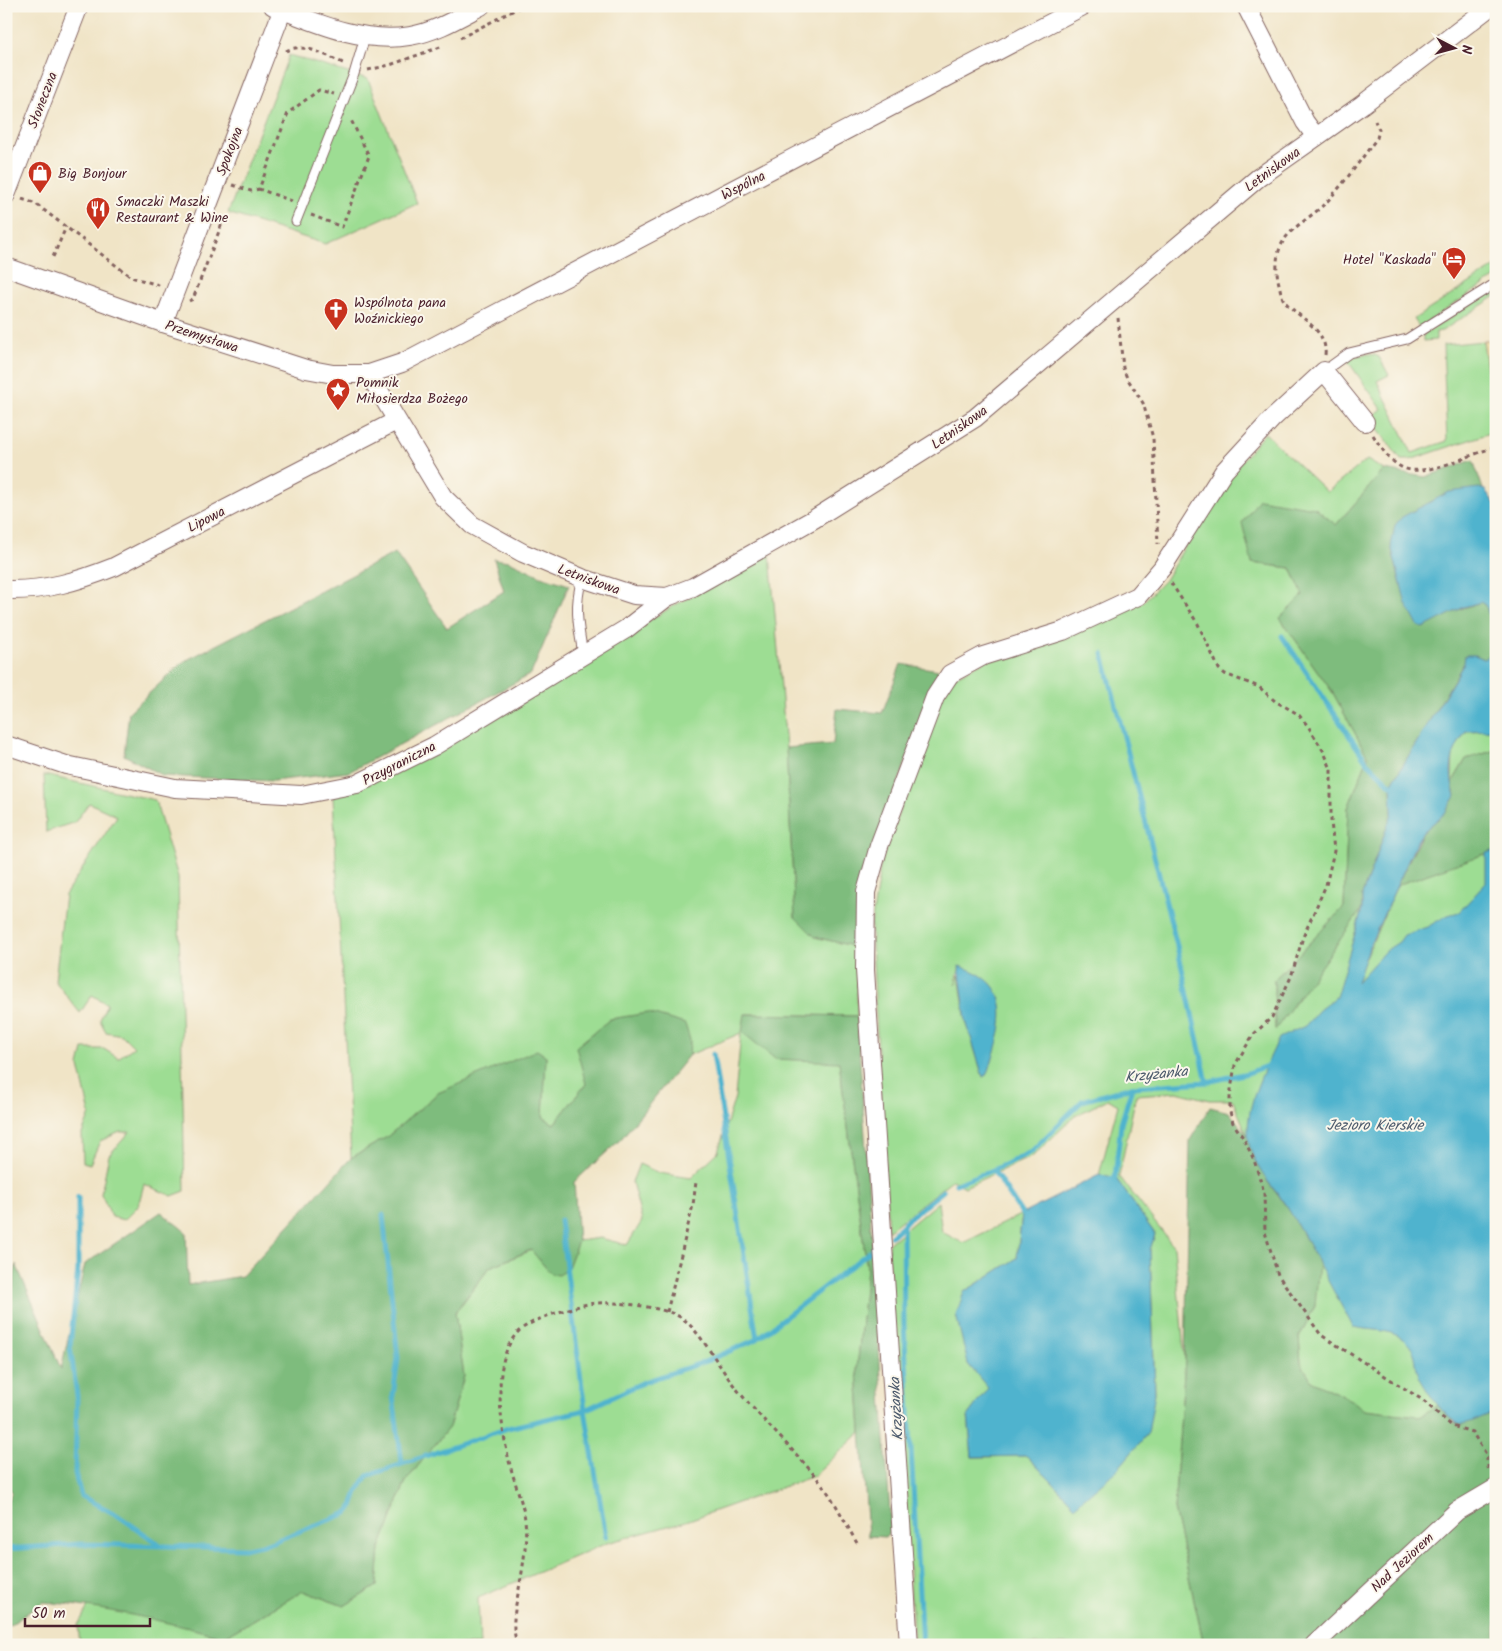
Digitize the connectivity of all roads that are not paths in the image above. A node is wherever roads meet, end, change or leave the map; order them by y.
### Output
1 (79, 6) edge
2 (481, 6) edge
3 (1083, 6) edge
4 (1246, 6) edge
5 (1491, 6) edge
6 (280, 8) edge
7 (365, 36) junction
8 (1316, 137) junction
9 (12, 196) edge
10 (296, 221) dead end
11 (6, 266) edge
12 (1496, 283) edge
13 (163, 323) junction
14 (402, 363) joint
15 (1324, 370) junction
16 (369, 374) junction
17 (396, 421) junction
18 (1365, 422) road end
19 (582, 578) junction
20 (6, 590) edge
21 (667, 597) junction
22 (583, 654) junction
23 (6, 745) edge
24 (1493, 1489) edge
25 (909, 1645) edge
26 (1314, 1645) edge

1 - 9 street, Słoneczna
2 - 7 street
3 - 14 street, Wspólna
4 - 8 street
5 - 8 street, Letniskowa
6 - 7 street
6 - 13 street, Spokojna
7 - 10 lane
8 - 21 street, Letniskowa
11 - 13 street, Przemysława
12 - 15 lane
13 - 16 street, Przemysława
14 - 16 street, Przemysława
15 - 18 street
15 - 25 street
16 - 17 street, Letniskowa
17 - 19 street, Letniskowa
17 - 20 street, Lipowa
19 - 21 street, Letniskowa
19 - 22 lane
21 - 22 street, Przygraniczna
22 - 23 street, Przygraniczna
24 - 26 street, Nad Jeziorem

